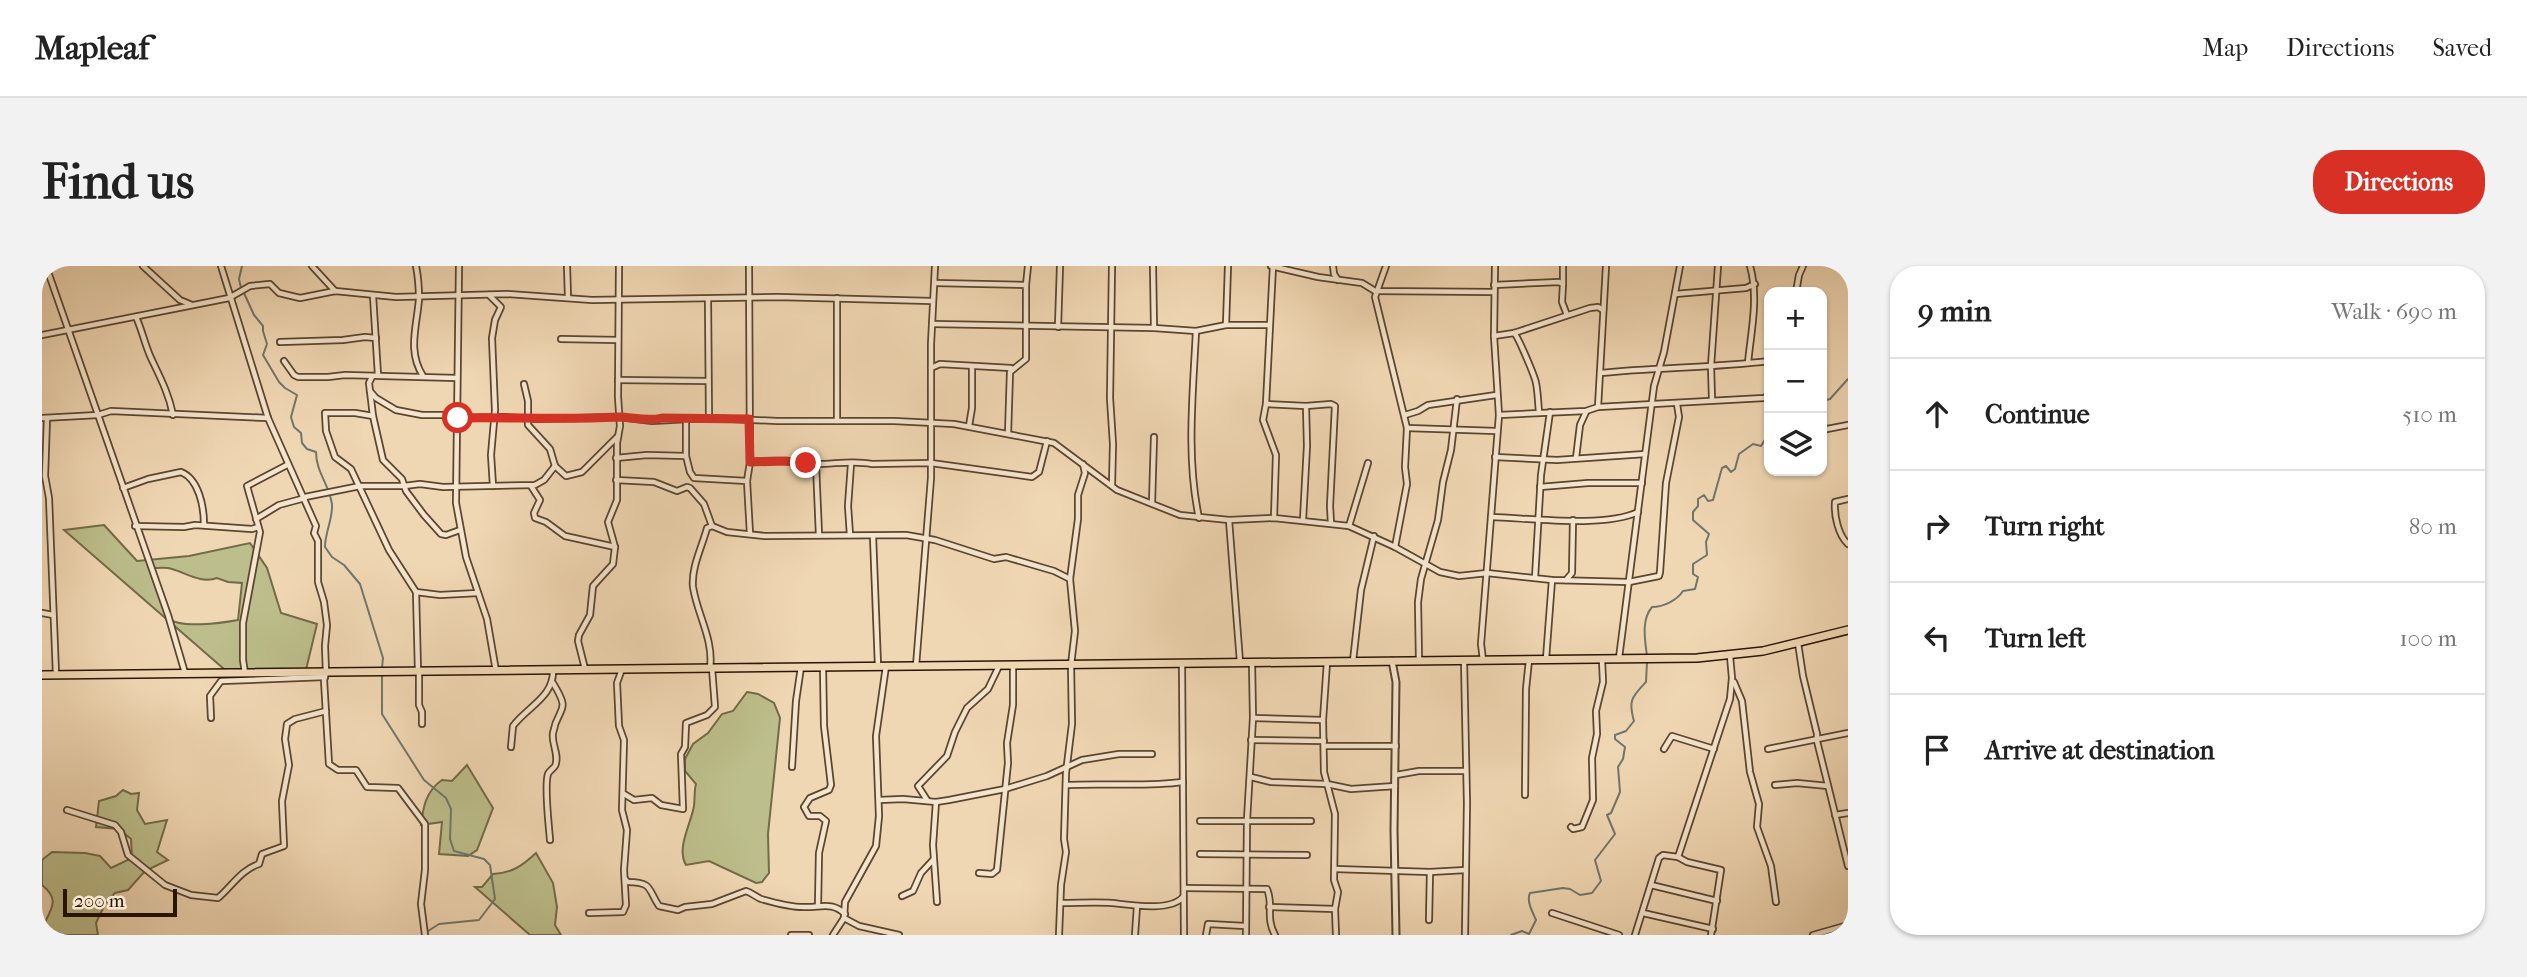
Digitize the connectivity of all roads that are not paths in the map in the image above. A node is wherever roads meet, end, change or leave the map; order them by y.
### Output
1 (46, 266) edge
2 (143, 266) edge
3 (220, 266) edge
4 (312, 266) edge
5 (415, 266) edge
6 (459, 266) edge
7 (567, 266) edge
8 (619, 266) edge
9 (749, 266) edge
10 (934, 266) edge
11 (1028, 266) edge
12 (1060, 266) edge
13 (1112, 266) edge
14 (1153, 266) edge
15 (1228, 266) edge
16 (1272, 266) edge
17 (1333, 266) edge
18 (1386, 266) edge
19 (1495, 266) edge
20 (1563, 266) edge
21 (1606, 266) edge
22 (1680, 266) edge
23 (1718, 266) edge
24 (1750, 266) edge
25 (1803, 266) edge
26 (1338, 280) junction
27 (934, 283) junction
28 (1563, 284) junction
29 (1755, 284) junction
30 (1026, 285) junction
31 (1797, 287) edge
32 (1494, 289) junction
33 (1717, 289) junction
34 (335, 291) junction
35 (1375, 291) junction
36 (1675, 294) junction
37 (488, 295) junction
38 (373, 296) junction
39 (419, 296) junction
40 (460, 296) junction
41 (568, 297) junction
42 (229, 298) junction
43 (618, 299) junction
44 (748, 299) junction
45 (837, 299) junction
46 (708, 300) junction
47 (932, 301) junction
48 (193, 306) junction
49 (1603, 310) junction
50 (1567, 315) junction
51 (136, 317) junction
52 (932, 324) junction
53 (1027, 325) junction
54 (1226, 325) junction
55 (1268, 326) junction
56 (1058, 327) junction
57 (1110, 328) junction
58 (1154, 328) junction
59 (68, 329) junction
60 (1196, 331) junction
61 (1514, 332) junction
62 (42, 335) edge
63 (1493, 336) junction
64 (376, 338) junction
65 (561, 339) dead end
66 (618, 340) junction
67 (280, 342) dead end
68 (284, 361) dead end
69 (1764, 361) edge
70 (1748, 363) junction
71 (1712, 366) junction
72 (931, 368) junction
73 (972, 368) junction
74 (1012, 368) junction
75 (1659, 369) junction
76 (1600, 373) junction
77 (375, 376) junction
78 (423, 377) junction
79 (458, 378) junction
80 (618, 380) junction
81 (708, 381) junction
82 (524, 384) dead end
83 (370, 391) junction
84 (1496, 396) junction
85 (1764, 398) edge
86 (1712, 399) junction
87 (1457, 400) junction
88 (1266, 404) junction
89 (1677, 404) junction
90 (1652, 405) junction
91 (1306, 407) junction
92 (1598, 407) junction
93 (1586, 411) junction
94 (1539, 412) junction
95 (1550, 412) junction
96 (98, 415) junction
97 (173, 415) junction
98 (1405, 415) junction
99 (1499, 415) junction
100 (373, 416) junction
101 (494, 417) junction
102 (619, 417) junction
103 (44, 418) edge
104 (268, 418) junction
105 (458, 418) junction
106 (527, 418) junction
107 (709, 418) junction
108 (749, 419) junction
109 (685, 420) junction
110 (837, 421) junction
111 (932, 422) junction
112 (1848, 425) edge
113 (458, 426) junction
114 (969, 426) junction
115 (1407, 428) junction
116 (1454, 428) junction
117 (1827, 429) edge
118 (1496, 430) junction
119 (1008, 434) junction
120 (618, 436) junction
121 (1154, 437) dead end
122 (1047, 441) junction
123 (1645, 454) junction
124 (686, 456) junction
125 (1495, 457) junction
126 (617, 458) junction
127 (1576, 458) junction
128 (1543, 460) junction
129 (750, 462) junction
130 (931, 463) junction
131 (1368, 463) dead end
132 (817, 464) junction
133 (851, 464) junction
134 (1083, 464) junction
135 (287, 465) junction
136 (555, 466) junction
137 (616, 480) junction
138 (747, 481) junction
139 (1642, 483) junction
140 (531, 485) junction
141 (360, 486) junction
142 (404, 486) junction
143 (456, 486) junction
144 (493, 486) junction
145 (1112, 486) junction
146 (1540, 487) junction
147 (123, 488) junction
148 (305, 497) junction
149 (1848, 499) edge
150 (1152, 503) junction
151 (1638, 512) junction
152 (1491, 517) junction
153 (1199, 518) junction
154 (1274, 518) junction
155 (1538, 518) junction
156 (45, 519) edge
157 (256, 519) junction
158 (1229, 520) junction
159 (1303, 520) junction
160 (1573, 520) junction
161 (1331, 523) junction
162 (204, 525) junction
163 (135, 526) junction
164 (712, 526) junction
165 (1349, 526) junction
166 (258, 527) junction
167 (460, 530) junction
168 (750, 534) junction
169 (819, 535) junction
170 (850, 535) junction
171 (873, 536) junction
172 (1374, 536) junction
173 (926, 539) junction
174 (1848, 544) edge
175 (615, 547) junction
176 (1395, 547) junction
177 (1426, 565) junction
178 (1487, 573) junction
179 (1070, 579) junction
180 (1535, 579) junction
181 (1552, 580) junction
182 (1566, 580) junction
183 (1629, 582) junction
184 (416, 592) junction
185 (478, 593) junction
186 (42, 613) edge
187 (53, 615) junction
188 (1848, 630) edge
189 (1798, 643) junction
190 (1730, 656) junction
191 (1530, 659) junction
192 (1546, 659) junction
193 (1602, 659) junction
194 (1618, 659) junction
195 (1419, 660) junction
196 (1464, 660) junction
197 (1483, 660) junction
198 (1353, 661) junction
199 (1392, 661) junction
200 (1240, 662) junction
201 (1252, 662) junction
202 (1327, 662) junction
203 (1182, 663) junction
204 (1000, 665) junction
205 (1013, 665) junction
206 (1071, 665) junction
207 (823, 666) junction
208 (882, 666) junction
209 (916, 666) junction
210 (801, 667) junction
211 (623, 668) junction
212 (711, 668) junction
213 (553, 670) junction
214 (585, 670) junction
215 (496, 671) junction
216 (419, 672) junction
217 (185, 673) junction
218 (245, 673) junction
219 (42, 675) edge
220 (56, 675) junction
221 (326, 675) junction
222 (1732, 678) junction
223 (553, 683) junction
224 (326, 711) junction
225 (211, 718) dead end
226 (1253, 718) junction
227 (1323, 720) junction
228 (422, 724) dead end
229 (1848, 733) edge
230 (1251, 740) junction
231 (1817, 741) junction
232 (1324, 744) junction
233 (1396, 746) junction
234 (511, 747) dead end
235 (1664, 749) dead end
236 (1713, 749) junction
237 (1768, 749) dead end
238 (1152, 754) dead end
239 (792, 766) dead end
240 (1066, 766) junction
241 (1465, 771) junction
242 (1396, 775) junction
243 (1251, 777) junction
244 (1183, 782) junction
245 (1327, 784) junction
246 (1067, 785) junction
247 (1775, 785) dead end
248 (1396, 786) junction
249 (1828, 786) junction
250 (1005, 789) junction
251 (623, 793) junction
252 (1525, 795) dead end
253 (878, 800) junction
254 (927, 800) junction
255 (936, 802) junction
256 (66, 810) dead end
257 (1848, 813) edge
258 (1835, 815) junction
259 (1247, 820) junction
260 (1200, 821) dead end
261 (1311, 821) dead end
262 (1571, 827) dead end
263 (550, 840) dead end
264 (1247, 853) junction
265 (1200, 854) dead end
266 (1307, 855) dead end
267 (1678, 857) junction
268 (934, 859) junction
269 (1848, 866) edge
270 (1335, 869) junction
271 (1396, 870) junction
272 (1466, 870) junction
273 (1430, 872) junction
274 (979, 873) dead end
275 (624, 878) junction
276 (1651, 885) junction
277 (1246, 887) junction
278 (1184, 888) junction
279 (902, 896) dead end
280 (1184, 896) junction
281 (1717, 901) junction
282 (937, 902) dead end
283 (1776, 902) dead end
284 (1061, 904) junction
285 (818, 906) junction
286 (1137, 906) junction
287 (1269, 907) junction
288 (1335, 909) junction
289 (589, 913) dead end
290 (1552, 913) dead end
291 (1643, 913) junction
292 (844, 916) junction
293 (1429, 920) dead end
294 (1848, 925) edge
295 (1245, 926) junction
296 (1712, 932) edge
297 (425, 935) edge
298 (791, 935) edge
299 (808, 935) edge
300 (833, 935) edge
301 (899, 935) edge
302 (1059, 935) edge
303 (1135, 935) edge
304 (1184, 935) edge
305 (1206, 935) edge
306 (1246, 935) edge
307 (1275, 935) edge
308 (1336, 935) edge
309 (1396, 935) edge
310 (1465, 935) edge
311 (1619, 935) edge
312 (1635, 935) edge
313 (1813, 935) edge

1 - 59 street
2 - 48 street
3 - 42 street
4 - 34 street
5 - 39 street
6 - 40 street
7 - 41 street
8 - 43 street
9 - 44 street
10 - 27 street
11 - 30 street
12 - 56 street
13 - 57 street
14 - 58 street
15 - 54 street
16 - 26 street
16 - 55 street
17 - 26 street
18 - 35 street
19 - 32 street
20 - 28 street
21 - 49 street
22 - 36 street
23 - 33 street
24 - 29 street
25 - 31 street
26 - 35 street
27 - 30 street
27 - 47 street
28 - 32 street
28 - 50 street
29 - 33 street
29 - 70 street
30 - 53 street
32 - 35 street
32 - 63 street
33 - 36 street
33 - 71 street
34 - 38 street
34 - 42 street
35 - 98 street
36 - 75 street
37 - 40 street
37 - 41 street
37 - 101 street
38 - 39 street
38 - 64 street
39 - 40 street
39 - 78 street
40 - 79 street
41 - 43 street
42 - 48 street
42 - 104 street
43 - 46 street
43 - 66 street
44 - 45 street
44 - 46 street
44 - 108 street
45 - 47 street
45 - 110 street
46 - 81 street
47 - 52 street
48 - 51 street
49 - 50 street
49 - 76 street
50 - 61 street
51 - 59 street
51 - 97 street
52 - 53 street
52 - 72 street
53 - 56 street
53 - 74 street
54 - 55 street
54 - 60 street
55 - 88 street
56 - 57 street
57 - 58 street
57 - 145 street
58 - 60 street
59 - 62 street
59 - 96 street
60 - 153 street
61 - 63 street
61 - 94 street
63 - 84 street
64 - 67 street
64 - 77 street
65 - 66 street
66 - 80 street
68 - 77 street
69 - 70 street
70 - 71 street
71 - 75 street
71 - 86 street
72 - 73 street
72 - 111 street
73 - 74 street
73 - 114 street
74 - 119 street
75 - 76 street
75 - 90 street
76 - 92 street
77 - 78 street
77 - 83 street
78 - 79 street
79 - 105 street
80 - 81 street
80 - 102 street
81 - 107 street
82 - 106 street
83 - 100 street
83 - 113 street
84 - 87 street
84 - 99 street
85 - 86 street
86 - 89 street
87 - 98 street
87 - 116 street
88 - 91 street
88 - 154 street
89 - 90 street
89 - 183 street
90 - 92 street
90 - 123 street
91 - 159 street
91 - 161 street
92 - 93 street
93 - 95 street
93 - 127 street
94 - 95 street
94 - 99 street
95 - 128 street
96 - 97 street
96 - 103 street
96 - 147 street
97 - 104 street
98 - 115 street
99 - 118 street
100 - 141 street
100 - 142 street
101 - 105 street
101 - 106 street
101 - 144 street
102 - 106 street
102 - 109 street
102 - 120 street
103 - 156 street
104 - 135 street
105 - 113 street
106 - 136 street
107 - 108 street
107 - 109 street
108 - 110 street
108 - 129 street
109 - 124 street
110 - 111 street
111 - 114 street
111 - 130 street
112 - 117 street
113 - 143 street
114 - 119 street
115 - 116 street
115 - 176 street
116 - 118 street
116 - 177 street
118 - 125 street
119 - 122 street
120 - 126 street
120 - 136 street
121 - 150 street
122 - 130 street
122 - 134 street
123 - 127 street
123 - 139 street
124 - 126 street
124 - 138 street
125 - 128 street
125 - 152 street
126 - 137 street
127 - 128 street
128 - 146 street
129 - 132 street
129 - 138 street
130 - 133 street
130 - 173 street
131 - 165 street
132 - 133 street
132 - 169 street
133 - 170 street
134 - 145 street
134 - 179 street
135 - 148 street
135 - 157 street
136 - 140 street
137 - 164 street
137 - 175 street
138 - 168 street
139 - 146 street
139 - 151 street
140 - 144 street
140 - 175 street
141 - 142 street
141 - 148 street
141 - 184 street
142 - 143 street
142 - 167 street
143 - 144 street
143 - 167 street
145 - 150 street
146 - 155 street
147 - 162 street
147 - 163 street
148 - 157 street
148 - 221 street
149 - 174 street
150 - 153 street
151 - 160 street
151 - 183 street
152 - 155 street
152 - 178 street
153 - 158 street
154 - 158 street
154 - 159 street
155 - 160 street
155 - 180 street
156 - 187 street
157 - 166 street
158 - 200 street
159 - 161 street
160 - 182 street
161 - 165 street
162 - 163 street
162 - 166 street
163 - 217 street
164 - 168 street
164 - 212 street
165 - 172 street
166 - 218 street
167 - 185 street
168 - 169 street
169 - 170 street
170 - 171 street
171 - 173 street
171 - 208 street
172 - 176 street
172 - 198 street
173 - 179 street
173 - 209 street
175 - 214 street
176 - 177 street
177 - 178 street
177 - 195 street
178 - 180 street
178 - 197 street
179 - 206 street
180 - 181 street
181 - 182 street
181 - 192 street
182 - 183 street
183 - 194 street
184 - 185 street
184 - 216 street
185 - 215 street
186 - 187 street
187 - 220 street
188 - 189 main road
189 - 190 main road
189 - 231 street
190 - 194 main road
190 - 222 street
191 - 192 main road
191 - 197 main road
191 - 252 street
192 - 193 main road
193 - 194 main road
193 - 262 street
195 - 196 main road
195 - 199 main road
196 - 197 main road
196 - 241 street
198 - 199 main road
198 - 202 main road
199 - 233 street
200 - 201 main road
200 - 203 main road
201 - 202 main road
201 - 226 street
202 - 227 street
203 - 206 main road
203 - 244 street
204 - 205 main road
204 - 209 main road
204 - 254 street
205 - 206 main road
205 - 250 street
206 - 240 street
207 - 208 main road
207 - 210 main road
207 - 285 street
208 - 209 main road
208 - 253 street
210 - 212 main road
210 - 239 street
211 - 212 main road
211 - 214 main road
211 - 251 street
212 - 251 street
213 - 214 main road
213 - 215 main road
213 - 223 street
215 - 216 main road
216 - 221 main road
216 - 228 street
217 - 218 main road
217 - 220 main road
218 - 221 main road
219 - 220 main road
221 - 224 street
221 - 225 street
222 - 236 street
222 - 283 street
223 - 234 street
223 - 263 street
224 - 256 street
224 - 297 street
226 - 227 street
226 - 230 street
227 - 232 street
229 - 231 street
230 - 232 street
230 - 243 street
231 - 237 street
231 - 249 street
232 - 233 street
232 - 245 street
233 - 242 street
235 - 236 street
236 - 267 street
238 - 240 street
240 - 246 street
240 - 250 street
241 - 242 street
241 - 272 street
242 - 248 street
243 - 245 street
243 - 259 street
244 - 246 street
244 - 278 street
245 - 248 street
245 - 270 street
246 - 284 street
247 - 249 street
248 - 271 street
249 - 258 street
250 - 255 street
250 - 274 street
251 - 275 street
253 - 254 street
253 - 292 street
254 - 255 street
255 - 268 street
257 - 258 street
258 - 269 street
259 - 260 street
259 - 261 street
259 - 264 street
264 - 265 street
264 - 266 street
264 - 277 street
267 - 276 street
267 - 281 street
268 - 279 street
268 - 282 street
270 - 271 street
270 - 288 street
271 - 273 street
271 - 309 street
272 - 273 street
272 - 310 street
273 - 293 street
275 - 285 street
275 - 289 street
276 - 281 street
276 - 291 street
277 - 278 street
277 - 287 street
277 - 295 street
278 - 280 street
280 - 286 street
280 - 304 street
281 - 296 street
284 - 286 street
284 - 302 street
285 - 292 street
286 - 303 street
287 - 288 street
287 - 307 street
288 - 308 street
290 - 311 street
291 - 296 street
291 - 312 street
292 - 300 street
292 - 301 street
294 - 313 street
295 - 305 street
295 - 306 street
298 - 299 street

